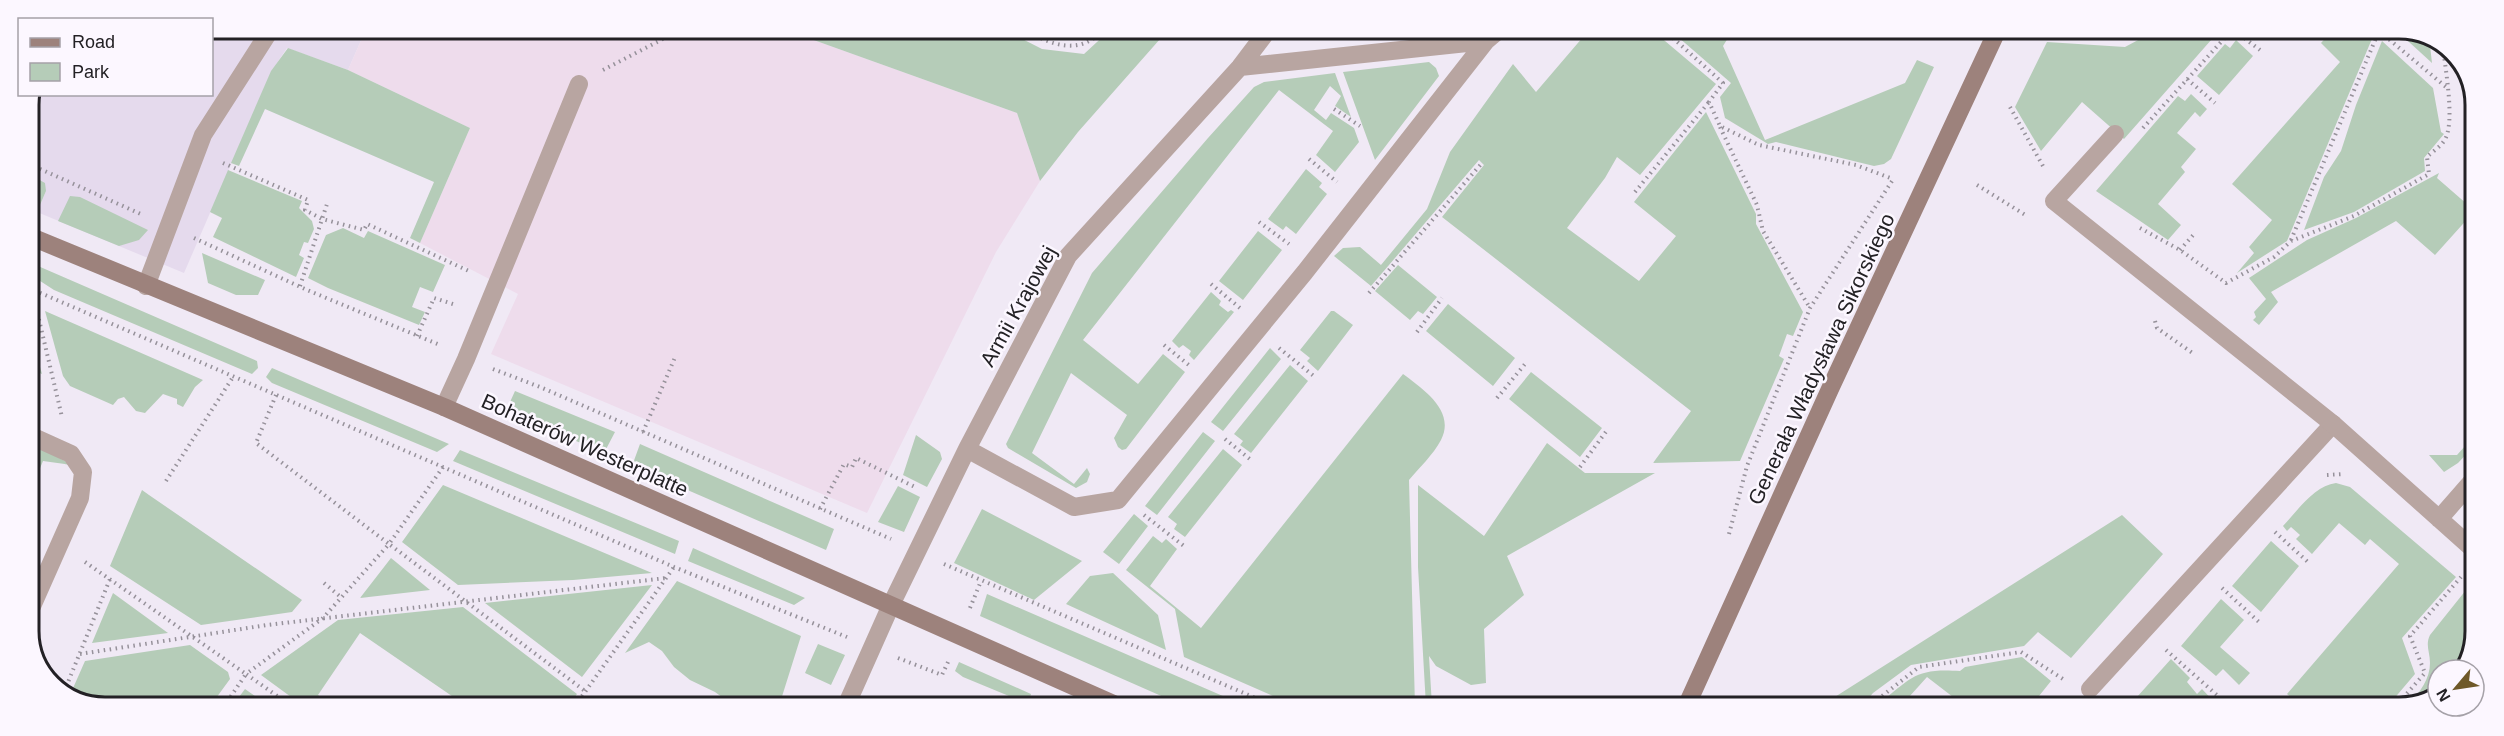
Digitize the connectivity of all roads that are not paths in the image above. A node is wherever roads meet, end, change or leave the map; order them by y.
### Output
1 (264, 39) edge
2 (1261, 39) edge
3 (1468, 39) edge
4 (1490, 39) edge
5 (1993, 39) edge
6 (1240, 67) junction
7 (579, 84) road end
8 (2115, 134) dead end
9 (39, 241) edge
10 (146, 286) junction
11 (444, 407) junction
12 (2333, 424) junction
13 (39, 440) edge
14 (967, 449) junction
15 (2465, 489) edge
16 (2439, 519) junction
17 (2465, 542) edge
18 (39, 591) edge
19 (891, 605) junction
20 (2090, 689) dead end
21 (850, 697) edge
22 (1098, 697) edge
23 (1691, 697) edge

1 - 10 street
2 - 6 street, Armii Krajowej
3 - 6 street
4 - 14 street
5 - 23 street, Generała Władysława Sikorskiego
6 - 14 street, Armii Krajowej
7 - 11 street
8 - 12 street
9 - 10 street, Bohaterów Westerplatte
10 - 11 street, Bohaterów Westerplatte
11 - 19 street, Bohaterów Westerplatte
12 - 16 street
12 - 20 street
13 - 18 street
14 - 19 street, Armii Krajowej
15 - 16 street
16 - 17 street
19 - 21 street, Armii Krajowej
19 - 22 street, Bohaterów Westerplatte

